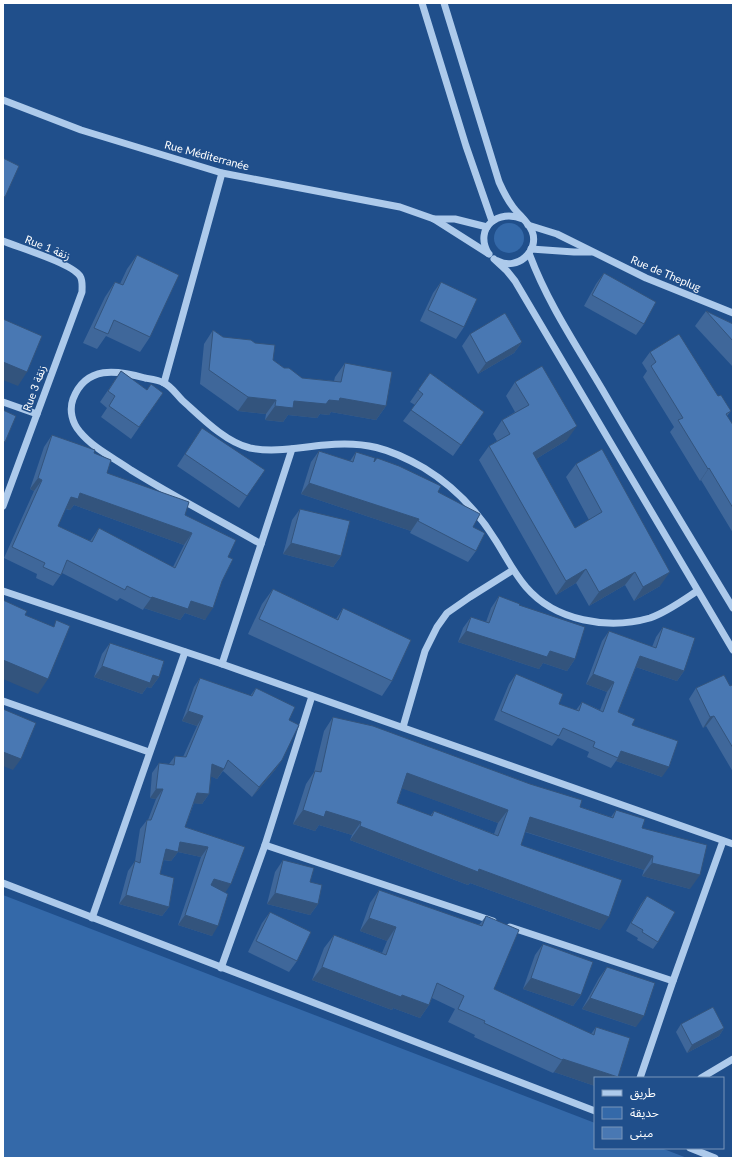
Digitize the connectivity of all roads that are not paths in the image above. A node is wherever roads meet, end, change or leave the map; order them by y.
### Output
1 (422, 3) edge
2 (444, 3) edge
3 (3, 100) edge
4 (222, 173) junction
5 (434, 219) junction
6 (523, 219) junction
7 (490, 224) junction
8 (528, 225) junction
9 (3, 241) edge
10 (530, 251) junction
11 (591, 252) junction
12 (492, 257) junction
13 (82, 278) joint
14 (733, 313) edge
15 (164, 383) junction
16 (3, 402) edge
17 (36, 414) junction
18 (292, 449) junction
19 (3, 506) edge
20 (261, 544) junction
21 (513, 570) junction
22 (3, 591) edge
23 (697, 591) junction
24 (733, 608) edge
25 (733, 650) edge
26 (185, 652) junction
27 (222, 664) junction
28 (312, 696) junction
29 (3, 701) edge
30 (403, 727) junction
31 (149, 752) junction
32 (723, 841) junction
33 (733, 844) edge
34 (265, 845) junction
35 (3, 884) edge
36 (92, 918) junction
37 (221, 968) junction
38 (673, 981) junction
39 (733, 1059) edge
40 (640, 1077) edge
41 (703, 1077) edge
42 (594, 1111) edge
43 (692, 1149) edge
44 (715, 1158) edge

1 - 7 street
2 - 6 street
3 - 4 street, Rue Méditerranée
4 - 5 street, Rue Méditerranée
4 - 15 street
5 - 7 street, Rue Méditerranée
5 - 12 street, Rue Méditerranée
6 - 7 street
6 - 8 street
7 - 12 street
8 - 10 street
8 - 11 street
9 - 13 street, Rue 1 زنقة
10 - 11 street
10 - 12 street
10 - 24 street
11 - 14 street, Rue de Theplug
12 - 23 street
13 - 17 street, Rue 3 زنقة
15 - 18 street
15 - 20 street
16 - 17 street
17 - 19 street, Rue 3 زنقة
18 - 20 street
18 - 21 street
20 - 27 street
21 - 23 street
21 - 30 street
22 - 26 street
23 - 25 street
26 - 27 street
26 - 31 street
27 - 28 street
28 - 30 street
28 - 34 street
29 - 31 street
30 - 32 street
31 - 36 street
32 - 33 street
32 - 38 street
34 - 37 street
34 - 38 street
35 - 36 street
36 - 37 street
37 - 42 street
38 - 40 street
39 - 41 street
43 - 44 street

